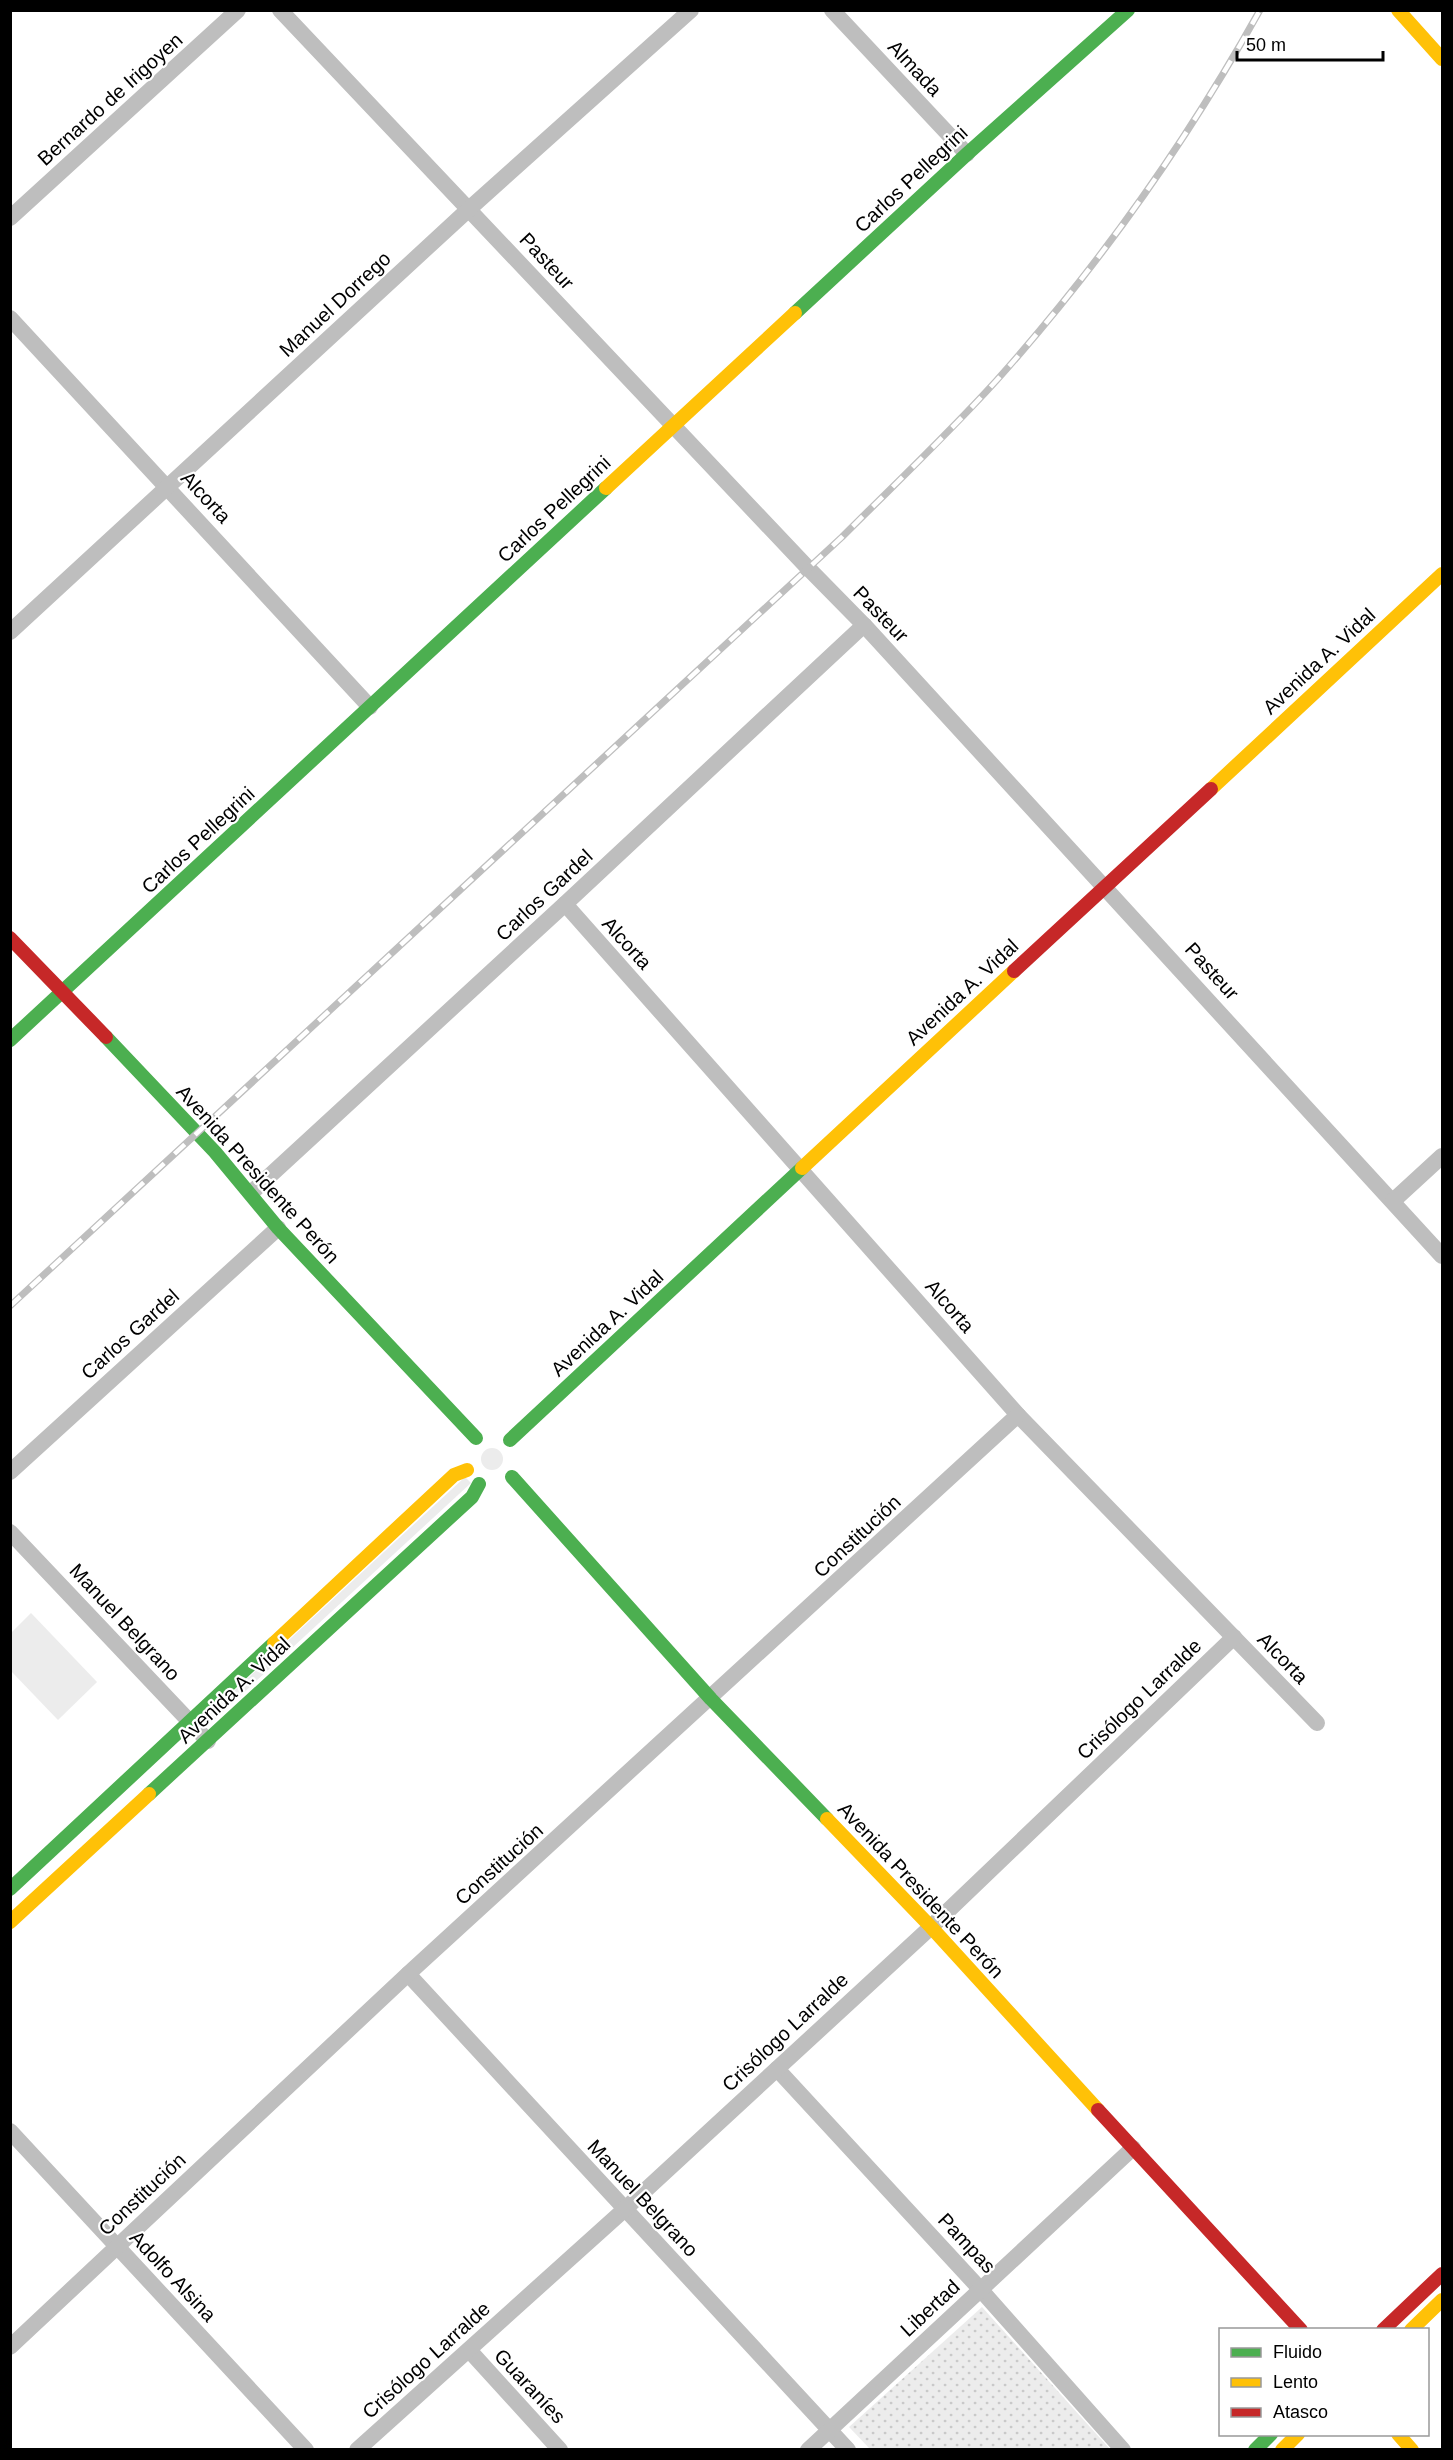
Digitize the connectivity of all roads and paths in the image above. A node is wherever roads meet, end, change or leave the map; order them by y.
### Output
1 (238, 10) edge
2 (280, 10) edge
3 (691, 10) edge
4 (832, 10) edge
5 (1128, 10) edge
6 (1398, 10) edge
7 (1443, 58) edge
8 (967, 154) junction
9 (469, 208) junction
10 (10, 218) edge
11 (10, 318) edge
12 (672, 426) junction
13 (168, 486) junction
14 (1443, 574) edge
15 (864, 625) junction
16 (10, 632) edge
17 (370, 707) junction
18 (1105, 885) junction
19 (565, 904) junction
20 (10, 938) edge
21 (62, 993) junction
22 (10, 1040) edge
23 (1443, 1156) edge
24 (801, 1169) junction
25 (251, 1192) junction
26 (1393, 1201) junction
27 (278, 1228) junction
28 (1443, 1256) edge
29 (1018, 1415) junction
30 (469, 1453) junction
31 (515, 1458) junction
32 (10, 1472) edge
33 (479, 1484) junction
34 (10, 1532) edge
35 (1234, 1637) junction
36 (711, 1699) junction
37 (189, 1721) junction
38 (1317, 1723) dead end
39 (208, 1741) junction
40 (10, 1889) edge
41 (10, 1922) edge
42 (931, 1927) junction
43 (408, 1974) junction
44 (777, 2069) junction
45 (10, 2131) edge
46 (1132, 2148) junction
47 (625, 2209) junction
48 (117, 2246) junction
49 (1443, 2274) edge
50 (981, 2290) junction
51 (1443, 2300) edge
52 (1299, 2328) edge
53 (1385, 2328) edge
54 (1413, 2328) edge
55 (10, 2347) edge
56 (469, 2350) junction
57 (830, 2429) junction
58 (1269, 2436) edge
59 (1296, 2436) edge
60 (1400, 2436) edge
61 (306, 2450) edge
62 (357, 2450) edge
63 (560, 2450) edge
64 (808, 2450) edge
65 (848, 2450) edge
66 (1123, 2450) edge
67 (1255, 2450) edge
68 (1282, 2450) edge
69 (1412, 2450) edge

1 - 10 street, Bernardo de Irigoyen
2 - 9 street, Pasteur
3 - 9 street, Manuel Dorrego
4 - 8 street, Almada
5 - 8 main road, Carlos Pellegrini
6 - 7 main road
8 - 12 main road, Carlos Pellegrini
9 - 12 street, Pasteur
9 - 13 street, Manuel Dorrego
11 - 13 street, Alcorta
12 - 15 street, Pasteur
12 - 17 main road, Carlos Pellegrini
13 - 16 street, Manuel Dorrego
13 - 17 street, Alcorta
14 - 18 main road, Avenida A. Vidal
15 - 18 street, Pasteur
15 - 19 street, Carlos Gardel
17 - 21 main road, Carlos Pellegrini
18 - 24 main road, Avenida A. Vidal
18 - 26 street, Pasteur
19 - 24 street, Alcorta
19 - 25 street, Carlos Gardel
20 - 21 main road, Avenida Presidente Perón
21 - 22 main road, Carlos Pellegrini
21 - 25 main road, Avenida Presidente Perón
23 - 26 street
24 - 29 street, Alcorta
24 - 31 main road, Avenida A. Vidal
25 - 27 main road, Avenida Presidente Perón
26 - 28 street, Pasteur
27 - 30 main road, Avenida Presidente Perón
27 - 32 street, Carlos Gardel
29 - 35 street, Alcorta
29 - 36 street, Constitución
30 - 31 main road
30 - 33 main road
30 - 37 main road, Avenida A. Vidal
31 - 33 main road
31 - 36 main road, Avenida Presidente Perón
33 - 39 main road, Avenida A. Vidal
34 - 37 street, Manuel Belgrano
35 - 38 street, Alcorta
35 - 42 street, Crisólogo Larralde
36 - 42 main road, Avenida Presidente Perón
36 - 43 street, Constitución
37 - 39 street, Manuel Belgrano
37 - 40 main road, Avenida A. Vidal
39 - 41 main road, Avenida A. Vidal
42 - 44 street, Crisólogo Larralde
42 - 46 main road, Avenida Presidente Perón
43 - 47 street, Manuel Belgrano
43 - 48 street, Constitución
44 - 47 street, Crisólogo Larralde
44 - 50 street, Pampas
45 - 48 street, Adolfo Alsina
46 - 50 street, Libertad
46 - 52 main road, Avenida Presidente Perón
47 - 56 street, Crisólogo Larralde
47 - 57 street, Manuel Belgrano
48 - 55 street, Constitución
48 - 61 street, Adolfo Alsina
49 - 53 main road
50 - 57 street, Libertad
50 - 66 street, Pampas
51 - 54 main road
56 - 62 street, Crisólogo Larralde
56 - 63 street, Guaraníes
57 - 64 street, Libertad
57 - 65 street, Manuel Belgrano
58 - 67 main road
59 - 68 main road
60 - 69 main road

